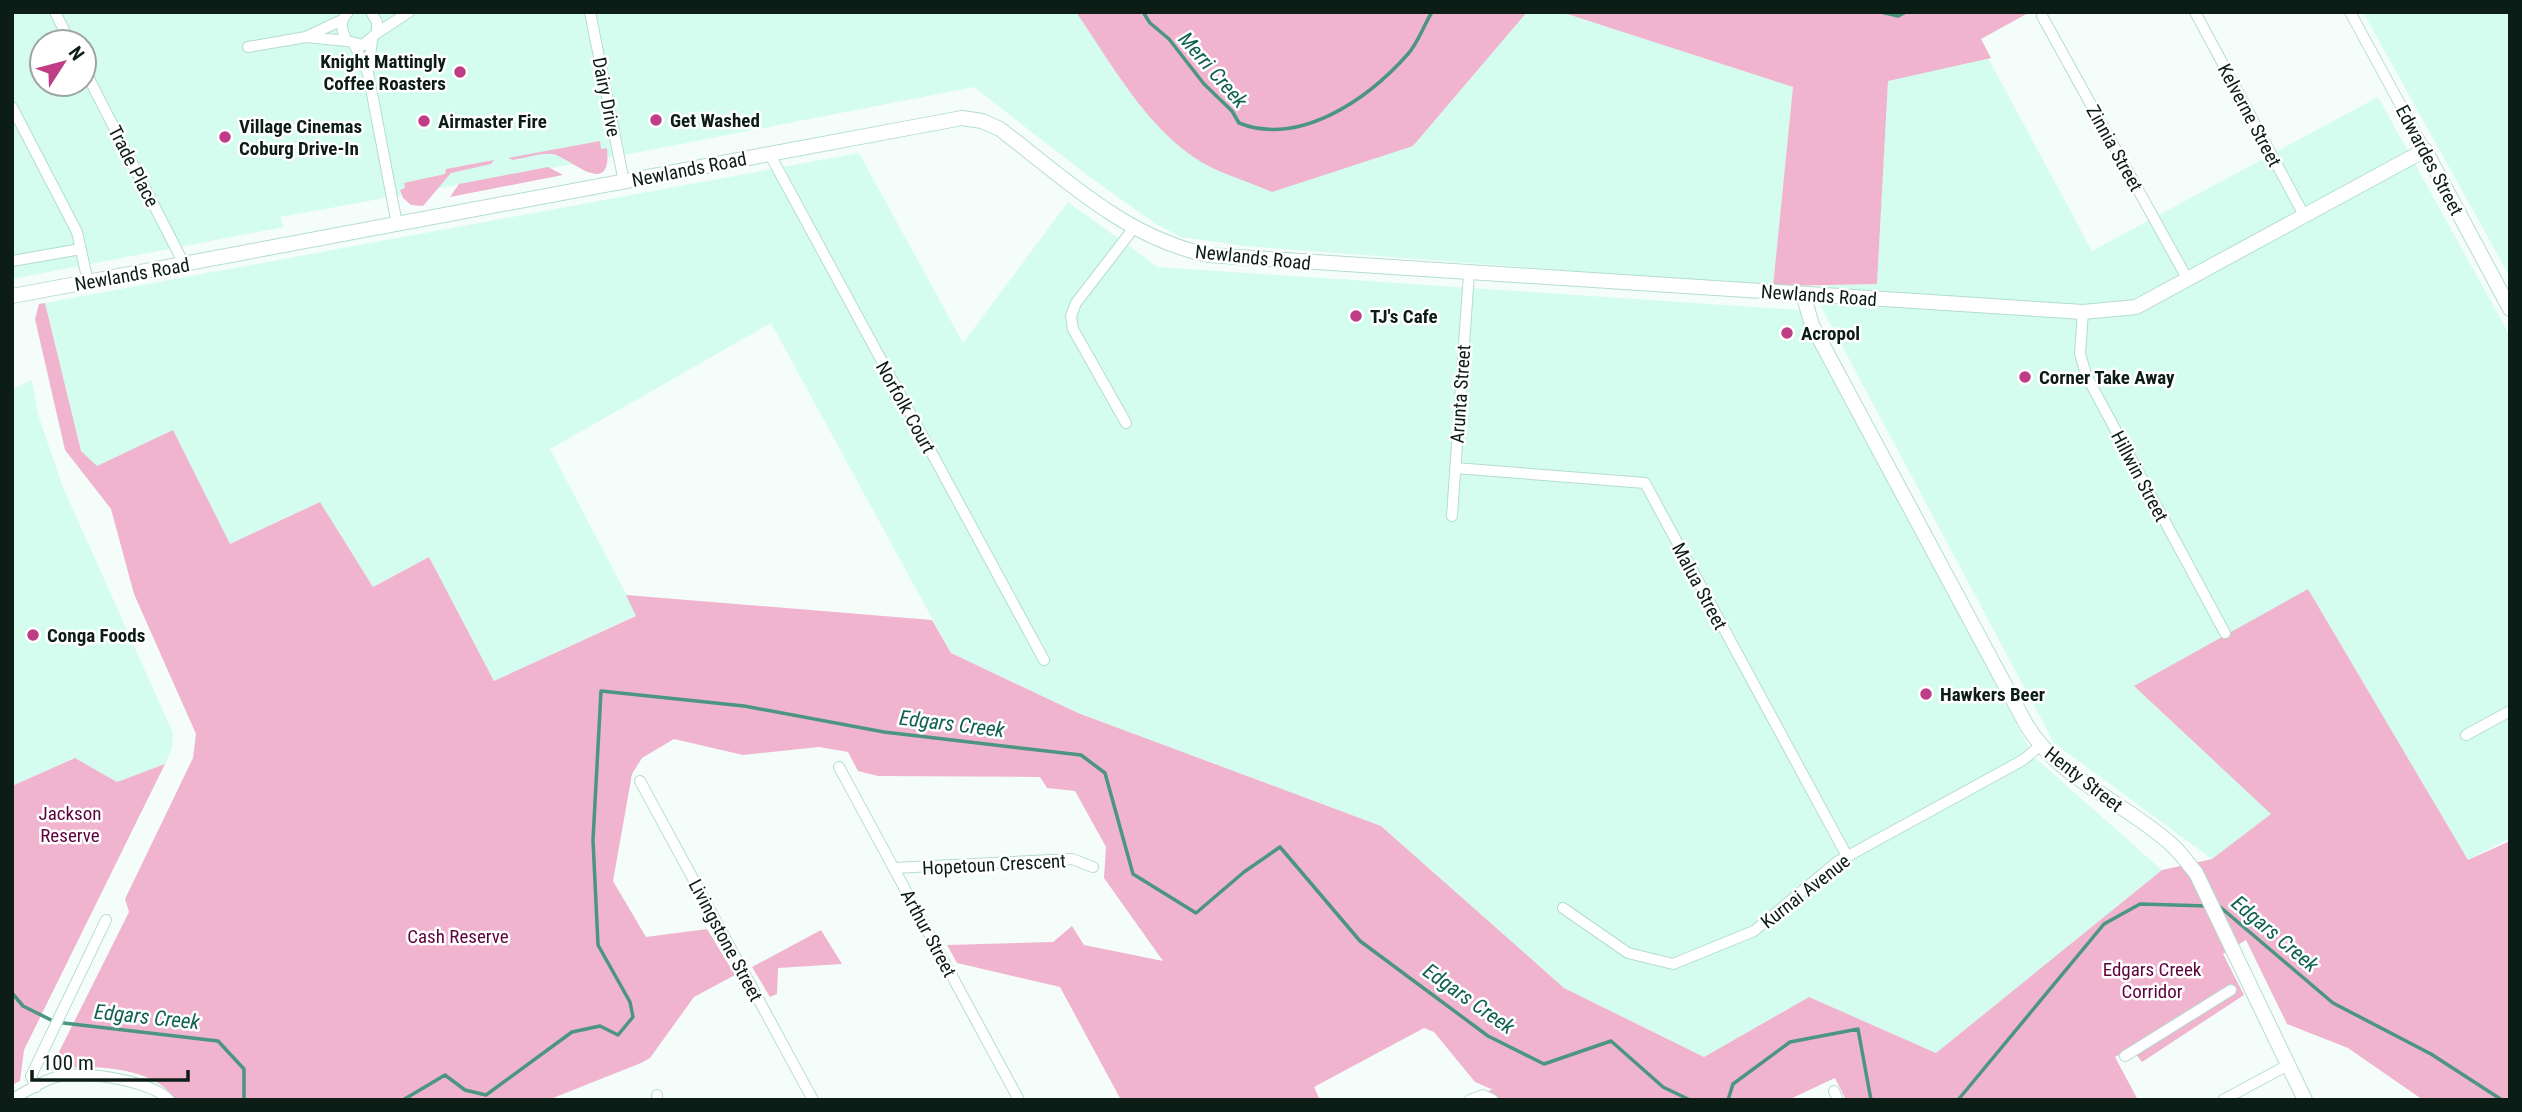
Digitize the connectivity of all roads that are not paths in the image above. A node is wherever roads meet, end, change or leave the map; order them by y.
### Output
1 (55, 12) edge
2 (371, 12) edge
3 (379, 12) edge
4 (409, 12) edge
5 (590, 12) edge
6 (2195, 12) edge
7 (2350, 12) edge
8 (346, 14) edge
9 (2042, 16) dead end
10 (63, 28) edge
11 (374, 36) junction
12 (306, 37) junction
13 (350, 42) junction
14 (248, 47) dead end
15 (369, 74) junction
16 (98, 96) edge
17 (12, 107) edge
18 (2425, 150) junction
19 (769, 153) junction
20 (624, 182) junction
21 (2305, 217) junction
22 (397, 224) junction
23 (1132, 229) junction
24 (81, 249) junction
25 (12, 261) edge
26 (184, 264) junction
27 (1469, 273) junction
28 (2188, 280) junction
29 (88, 282) junction
30 (1803, 294) junction
31 (12, 296) edge
32 (2510, 309) edge
33 (2083, 312) junction
34 (1126, 423) dead end
35 (1455, 468) junction
36 (1452, 516) dead end
37 (2225, 633) dead end
38 (1044, 660) dead end
39 (2510, 711) edge
40 (2466, 735) dead end
41 (2041, 745) junction
42 (839, 767) dead end
43 (640, 781) dead end
44 (1847, 856) junction
45 (1093, 867) dead end
46 (894, 868) junction
47 (1563, 908) dead end
48 (106, 920) dead end
49 (2231, 990) dead end
50 (2125, 1056) dead end
51 (2288, 1065) junction
52 (36, 1087) junction
53 (1488, 1097) edge
54 (12, 1099) edge
55 (169, 1100) edge
56 (813, 1100) edge
57 (1019, 1100) edge
58 (1470, 1100) edge
59 (2223, 1100) edge
60 (2305, 1100) edge

1 - 10 street
2 - 3 street
2 - 11 street
4 - 11 street
5 - 20 street, Dairy Drive
6 - 21 street, Kelverne Street
7 - 18 street, Edwardes Street
8 - 12 street
8 - 13 street
9 - 28 street, Zinnia Street
11 - 13 street
11 - 15 street
12 - 13 street
12 - 14 street
13 - 15 street
15 - 22 street
16 - 26 street, Trade Place
17 - 24 street
18 - 21 street, Newlands Road
18 - 32 street, Edwardes Street
19 - 20 street, Newlands Road
19 - 23 street, Newlands Road
19 - 38 street, Norfolk Court
20 - 22 street, Newlands Road
21 - 28 street, Newlands Road
22 - 26 street, Newlands Road
23 - 27 street, Newlands Road
23 - 34 street
24 - 25 street
24 - 29 street
26 - 29 street, Newlands Road
27 - 30 street, Newlands Road
27 - 35 street, Arunta Street
28 - 33 street, Newlands Road
29 - 31 street, Newlands Road
30 - 33 street, Newlands Road
30 - 41 street, Henty Street
33 - 37 street, Hillwin Street
35 - 36 street, Arunta Street
35 - 44 street, Malua Street
39 - 40 street
41 - 44 street, Kurnai Avenue
41 - 51 street, Henty Street
42 - 46 street, Arthur Street
43 - 56 street, Livingstone Street
44 - 47 street, Kurnai Avenue
45 - 46 street, Hopetoun Crescent
46 - 57 street, Arthur Street
48 - 52 street
49 - 50 street
51 - 59 street
51 - 60 street, Henty Street
52 - 54 street
52 - 55 street
53 - 58 street

